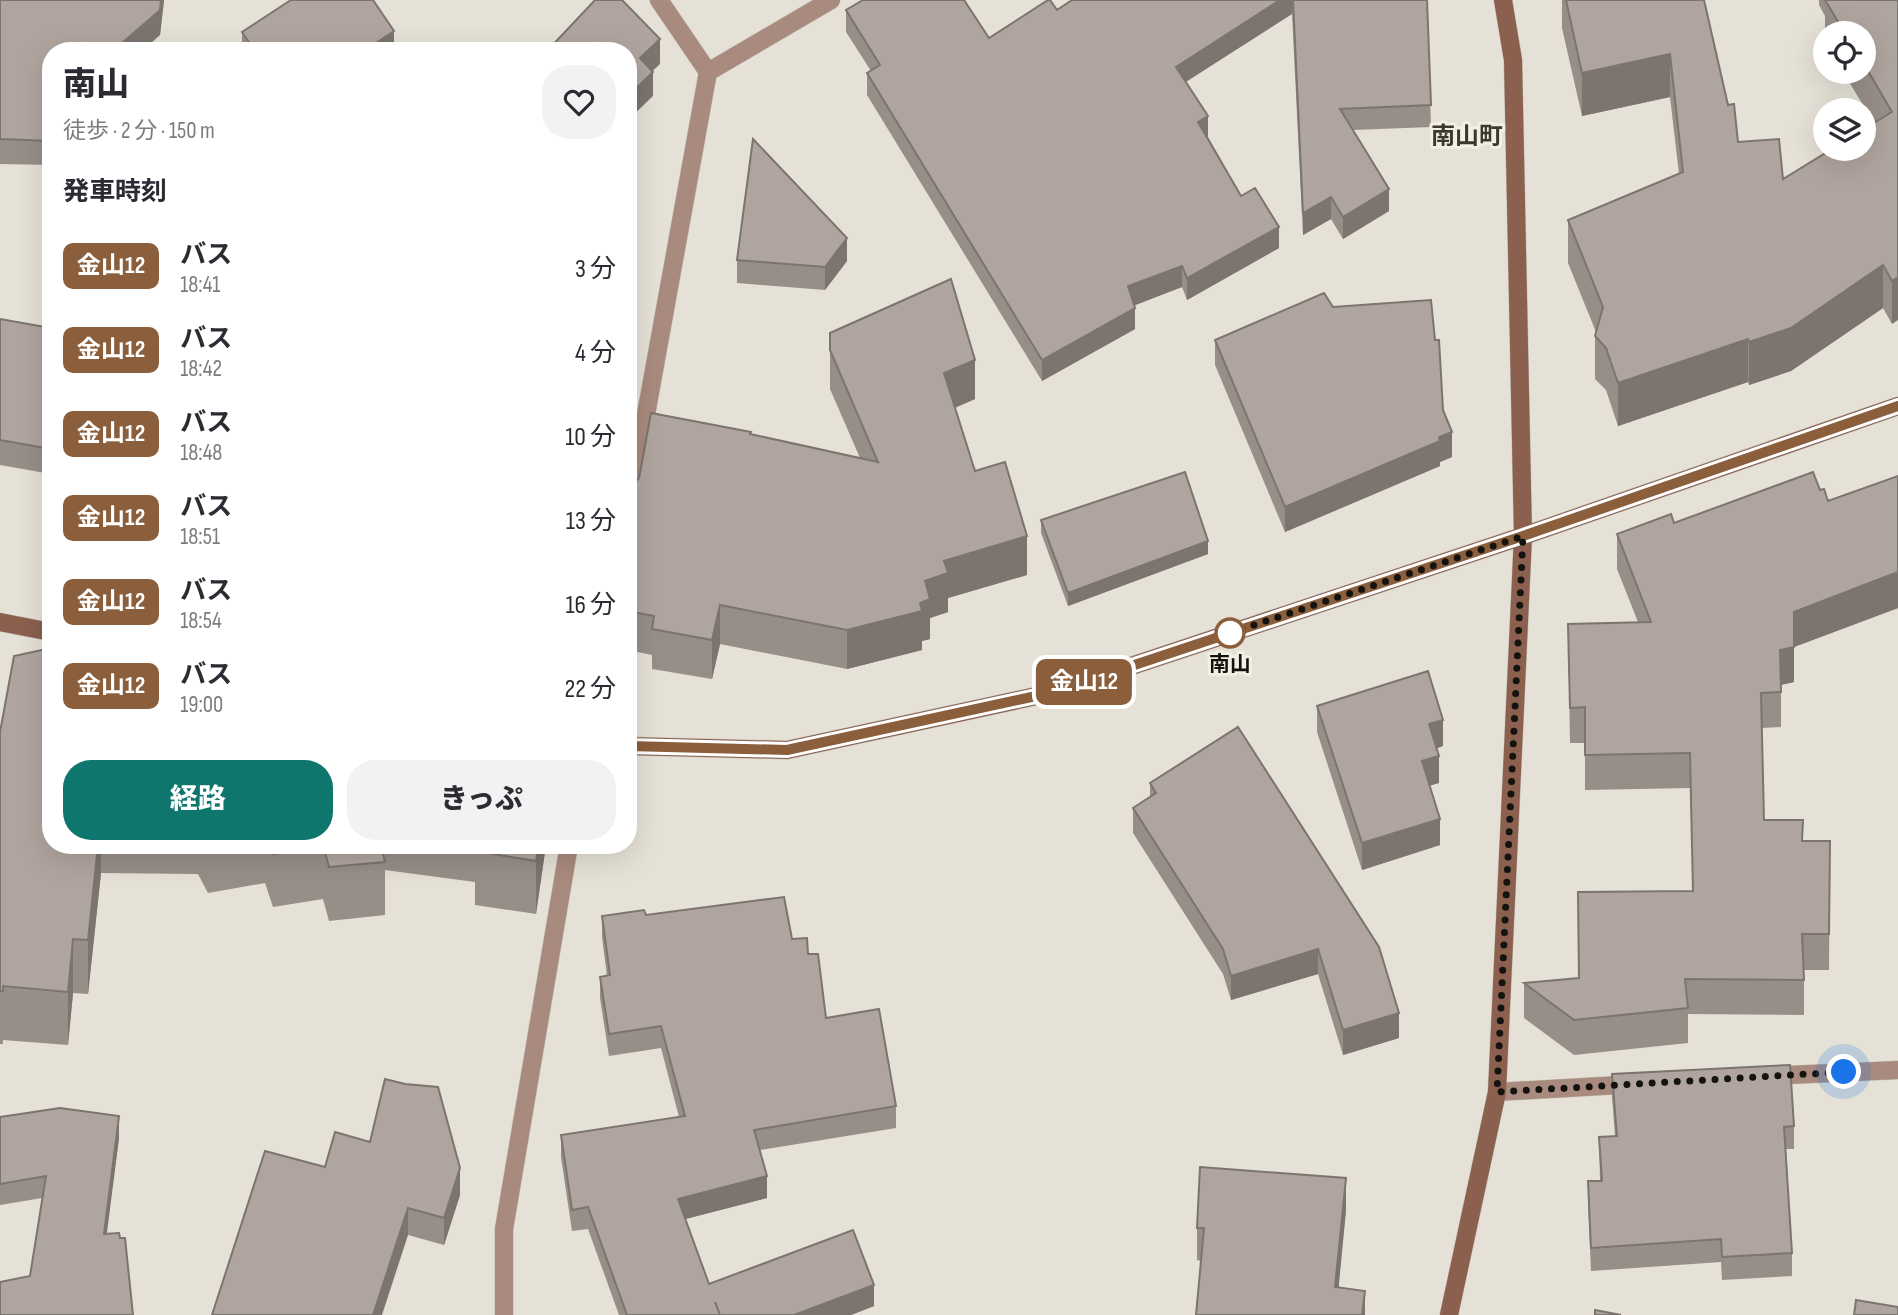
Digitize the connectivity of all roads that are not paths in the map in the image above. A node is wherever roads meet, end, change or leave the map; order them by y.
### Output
1 (659, 0) edge
2 (831, 0) edge
3 (1503, 0) edge
4 (708, 72) junction
5 (1898, 406) edge
6 (637, 464) edge
7 (1523, 536) junction
8 (0, 622) edge
9 (42, 630) edge
10 (637, 746) edge
11 (567, 854) edge
12 (1898, 1070) edge
13 (1746, 1077) edge
14 (1649, 1083) edge
15 (1497, 1092) junction
16 (505, 1315) edge
17 (1449, 1315) edge

1 - 4 street
2 - 4 street
3 - 7 street
4 - 6 street
5 - 7 street
7 - 10 street
7 - 15 street
8 - 9 street
11 - 16 street
12 - 13 street
14 - 15 street
15 - 17 street

